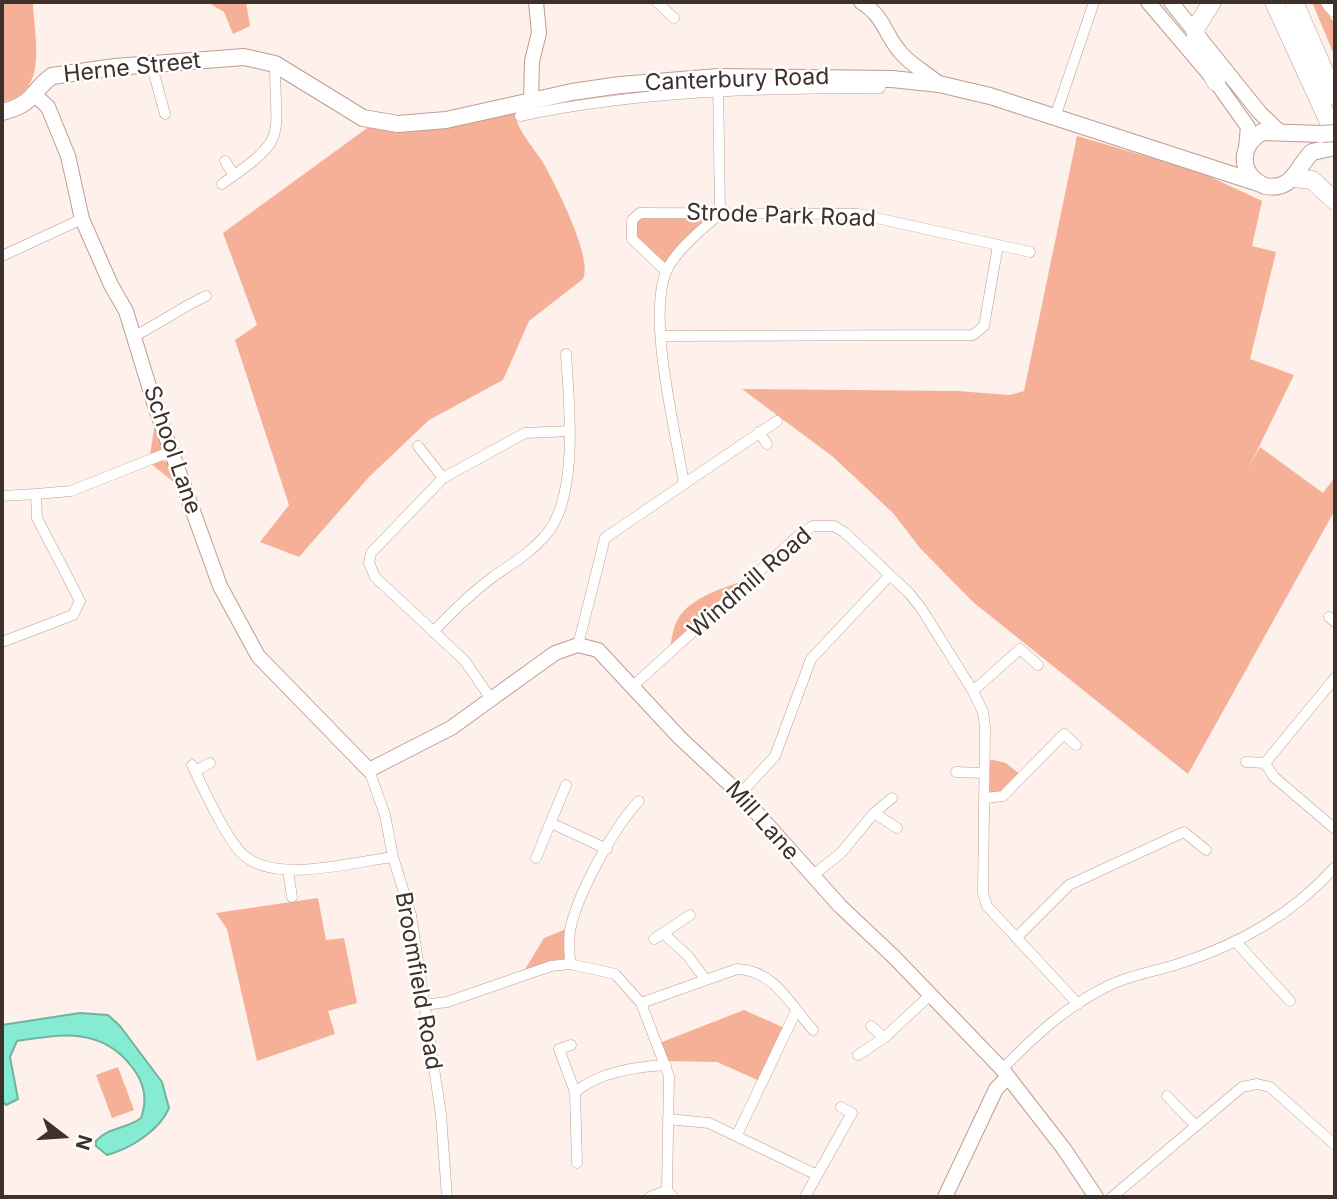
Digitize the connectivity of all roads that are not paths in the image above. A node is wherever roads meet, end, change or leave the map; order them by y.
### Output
1 (536, 2) edge
2 (657, 2) edge
3 (861, 2) edge
4 (1094, 2) edge
5 (1148, 2) edge
6 (1171, 2) edge
7 (1212, 2) edge
8 (1274, 2) edge
9 (1294, 2) edge
10 (1330, 2) edge
11 (1335, 8) edge
12 (674, 18) dead end
13 (1195, 29) junction
14 (151, 63) junction
15 (275, 64) junction
16 (1216, 82) junction
17 (718, 83) junction
18 (939, 84) junction
19 (880, 88) dead end
20 (36, 96) junction
21 (1335, 96) edge
22 (535, 111) junction
23 (2, 112) edge
24 (165, 114) dead end
25 (520, 116) dead end
26 (1055, 117) junction
27 (1282, 131) junction
28 (1331, 139) edge
29 (1246, 150) junction
30 (225, 161) dead end
31 (1207, 166) junction
32 (1298, 172) junction
33 (234, 175) junction
34 (1258, 183) junction
35 (222, 184) dead end
36 (1335, 201) edge
37 (720, 214) junction
38 (82, 219) junction
39 (998, 245) junction
40 (1030, 252) dead end
41 (2, 256) edge
42 (666, 271) junction
43 (206, 296) dead end
44 (134, 336) junction
45 (661, 336) junction
46 (566, 354) dead end
47 (777, 421) dead end
48 (570, 431) junction
49 (759, 432) junction
50 (767, 444) dead end
51 (418, 446) dead end
52 (172, 452) junction
53 (443, 478) junction
54 (684, 484) junction
55 (36, 494) junction
56 (2, 496) edge
57 (890, 575) junction
58 (433, 632) junction
59 (2, 642) edge
60 (578, 645) junction
61 (1038, 665) dead end
62 (1335, 678) edge
63 (633, 686) junction
64 (973, 691) junction
65 (491, 699) junction
66 (1076, 745) dead end
67 (1246, 762) dead end
68 (210, 763) dead end
69 (1265, 763) junction
70 (369, 770) junction
71 (956, 772) dead end
72 (984, 773) junction
73 (566, 785) dead end
74 (740, 794) junction
75 (986, 798) junction
76 (892, 799) dead end
77 (639, 801) dead end
78 (874, 813) junction
79 (551, 823) junction
80 (897, 828) dead end
81 (1335, 829) edge
82 (607, 849) junction
83 (1206, 850) dead end
84 (393, 857) junction
85 (536, 858) dead end
86 (1335, 867) edge
87 (288, 871) junction
88 (812, 876) junction
89 (292, 897) dead end
90 (690, 915) dead end
91 (1018, 936) junction
92 (1235, 941) junction
93 (570, 964) junction
94 (705, 979) junction
95 (929, 996) junction
96 (1290, 1001) dead end
97 (641, 1003) junction
98 (1078, 1004) junction
99 (424, 1005) junction
100 (796, 1011) junction
101 (871, 1026) dead end
102 (813, 1030) dead end
103 (884, 1038) junction
104 (571, 1045) dead end
105 (858, 1055) dead end
106 (666, 1065) junction
107 (1005, 1073) junction
108 (575, 1092) junction
109 (1167, 1096) dead end
110 (841, 1107) dead end
111 (668, 1119) junction
112 (1196, 1126) junction
113 (737, 1135) junction
114 (1335, 1145) edge
115 (576, 1163) dead end
116 (817, 1175) junction
117 (670, 1194) edge
118 (806, 1195) dead end
119 (447, 1197) edge
120 (650, 1197) edge
121 (945, 1197) edge
122 (1096, 1197) edge
123 (1112, 1197) edge

1 - 22 street
2 - 12 street
3 - 18 street
4 - 26 street
5 - 16 street
6 - 13 street
7 - 13 highway
8 - 28 highway
9 - 21 highway
10 - 11 highway
13 - 16 highway
13 - 27 street
14 - 15 main road, Herne Street
14 - 20 main road, Herne Street
14 - 24 street
15 - 22 main road, Canterbury Road
15 - 33 street
16 - 29 street
17 - 18 main road, Canterbury Road
17 - 19 street, Canterbury Road
17 - 22 main road, Canterbury Road
17 - 37 street
18 - 26 main road, Canterbury Road
20 - 23 main road, Herne Street
20 - 38 street, School Lane
22 - 25 street, Canterbury Road
26 - 31 main road, Canterbury Road
27 - 28 main road
27 - 29 main road
28 - 32 main road
29 - 31 main road
29 - 34 main road
30 - 33 street
31 - 34 main road, Canterbury Road
32 - 34 main road
32 - 36 highway
33 - 35 street
37 - 39 street, Strode Park Road
37 - 42 street
37 - 42 street, Strode Park Road
38 - 41 street
38 - 44 street, School Lane
39 - 40 street, Strode Park Road
39 - 45 street
42 - 45 street
43 - 44 street
44 - 52 street, School Lane
45 - 54 street
46 - 48 street
47 - 49 street
48 - 53 street
48 - 58 street
49 - 50 street
49 - 54 street
51 - 53 street
52 - 55 street
52 - 70 street, School Lane
53 - 58 street
54 - 60 street
55 - 56 street
55 - 59 street
57 - 63 street, Windmill Road
57 - 64 street, Windmill Road
57 - 74 street
58 - 65 street
60 - 63 street, Mill Lane
60 - 65 street
61 - 64 street
62 - 69 street
63 - 74 street, Mill Lane
64 - 72 street, Windmill Road
65 - 70 street
66 - 75 street
67 - 69 street
68 - 87 street
69 - 81 street
70 - 84 street, Broomfield Road
71 - 72 street
72 - 75 street, Windmill Road
73 - 79 street
74 - 88 street, Mill Lane
75 - 91 street, Windmill Road
76 - 78 street
77 - 82 street
78 - 80 street
78 - 88 street
79 - 82 street
79 - 85 street
82 - 93 street
83 - 91 street
84 - 87 street
84 - 99 street, Broomfield Road
86 - 92 street
87 - 89 street
88 - 95 street, Mill Lane
90 - 94 street
91 - 98 street, Windmill Road
92 - 96 street
92 - 98 street
93 - 97 street
93 - 99 street
94 - 97 street
94 - 100 street
95 - 103 street
95 - 107 street, Mill Lane
97 - 106 street
98 - 107 street
99 - 119 street, Broomfield Road
100 - 102 street
100 - 113 street
101 - 103 street
103 - 105 street
104 - 108 street
106 - 108 street
106 - 111 street
107 - 121 street
107 - 122 street, Mill Lane
108 - 115 street
109 - 112 street
110 - 116 street
111 - 113 street
111 - 117 street
112 - 114 street
112 - 123 street
113 - 116 street
116 - 118 street
117 - 120 street

